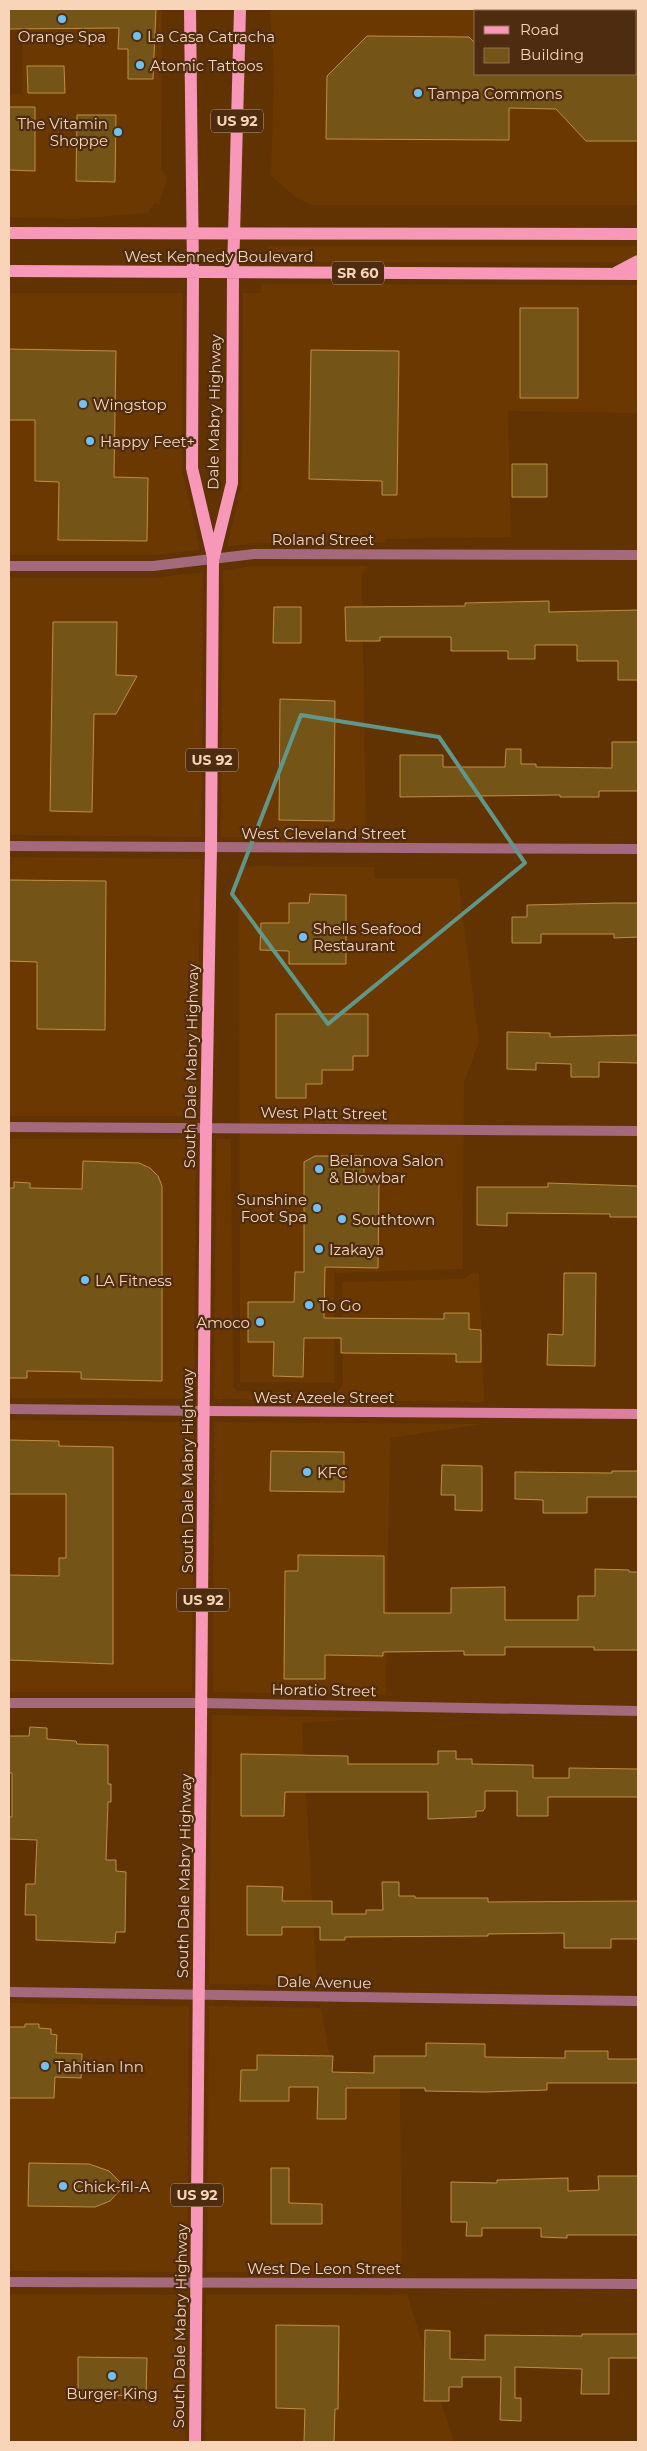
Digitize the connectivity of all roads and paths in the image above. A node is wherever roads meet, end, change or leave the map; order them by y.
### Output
1 (190, 9) edge
2 (240, 9) edge
3 (9, 233) edge
4 (191, 234) junction
5 (234, 234) junction
6 (638, 234) edge
7 (638, 261) edge
8 (9, 271) edge
9 (193, 273) junction
10 (233, 273) junction
11 (614, 274) junction
12 (638, 274) edge
13 (638, 555) edge
14 (213, 560) junction
15 (9, 566) edge
16 (9, 846) edge
17 (211, 848) junction
18 (638, 849) edge
19 (9, 1128) edge
20 (206, 1128) junction
21 (638, 1131) edge
22 (9, 1409) edge
23 (204, 1411) junction
24 (638, 1414) edge
25 (9, 1703) edge
26 (202, 1703) junction
27 (638, 1710) edge
28 (9, 1992) edge
29 (199, 1995) junction
30 (638, 2001) edge
31 (9, 2282) edge
32 (197, 2283) junction
33 (638, 2284) edge
34 (195, 2442) edge

1 - 4 main road, US 92
2 - 5 main road, US 92
3 - 4 main road, West Kennedy Boulevard
4 - 5 main road, West Kennedy Boulevard
4 - 9 main road, Dale Mabry Highway / US 92
5 - 6 main road, West Kennedy Boulevard
5 - 10 main road, Dale Mabry Highway / US 92
7 - 11 main road
8 - 9 main road, West Kennedy Boulevard / SR 60
9 - 10 main road, West Kennedy Boulevard / SR 60
9 - 14 main road, Dale Mabry Highway / US 92
10 - 11 main road, West Kennedy Boulevard / SR 60
10 - 14 main road, Dale Mabry Highway / US 92
11 - 12 main road, West Kennedy Boulevard / SR 60
13 - 14 street, Roland Street
14 - 15 street, Roland Street
14 - 17 main road, South Dale Mabry Highway / US 92
16 - 17 street, West Cleveland Street
17 - 18 street, West Cleveland Street
17 - 20 main road, South Dale Mabry Highway / US 92
19 - 20 street, West Platt Street
20 - 21 street, West Platt Street
20 - 23 main road, South Dale Mabry Highway / US 92
22 - 23 street, West Azeele Street
23 - 24 main road, West Azeele Street
23 - 26 main road, South Dale Mabry Highway / US 92
25 - 26 street, Horatio Street
26 - 27 street, Horatio Street
26 - 29 main road, South Dale Mabry Highway / US 92
28 - 29 street, Dale Avenue
29 - 30 street, Dale Avenue
29 - 32 main road, South Dale Mabry Highway / US 92
31 - 32 street, West De Leon Street
32 - 33 street, West De Leon Street
32 - 34 main road, South Dale Mabry Highway / US 92

